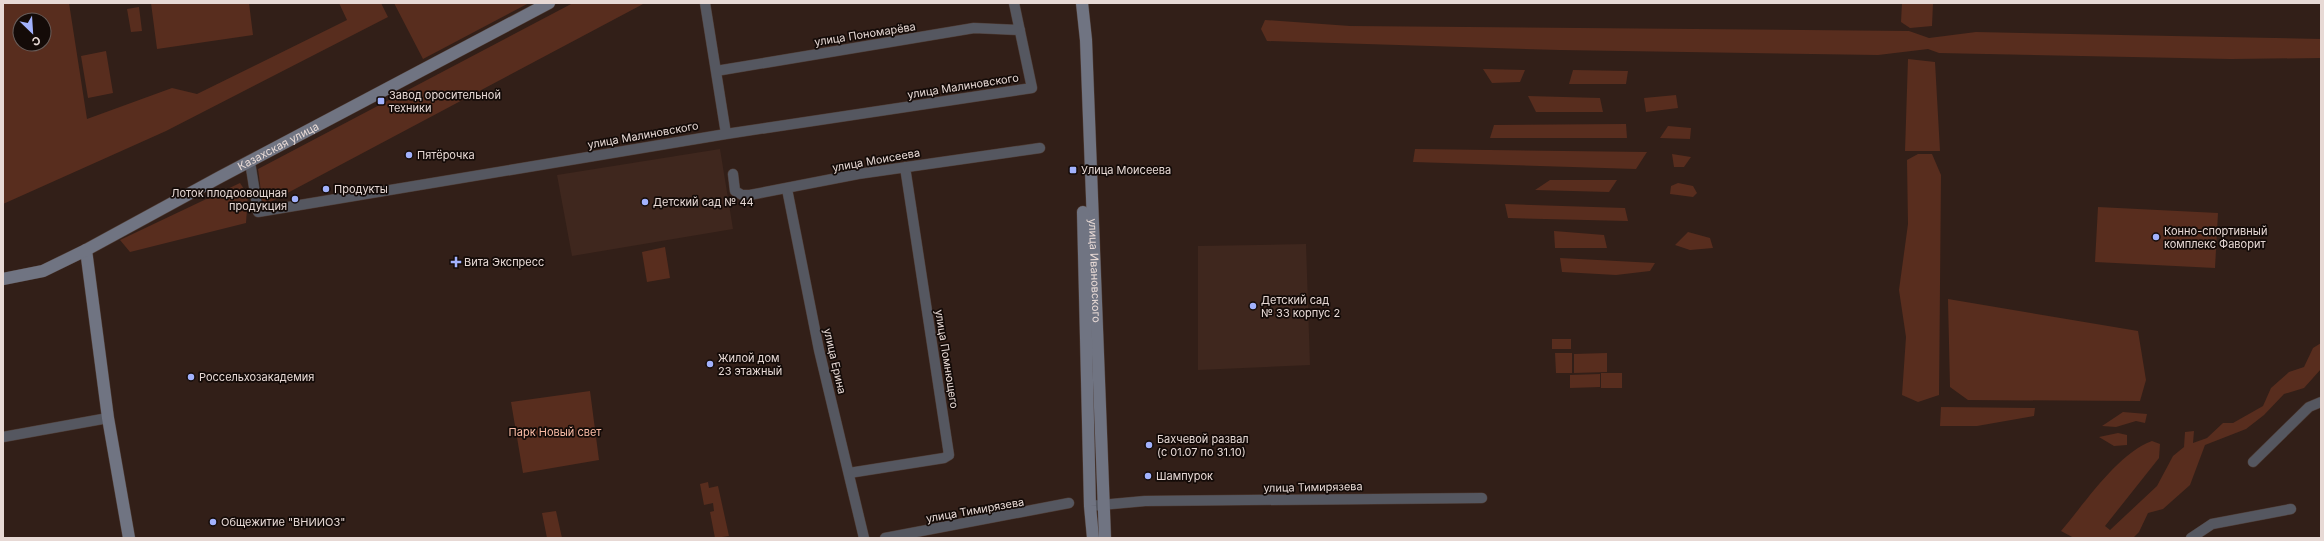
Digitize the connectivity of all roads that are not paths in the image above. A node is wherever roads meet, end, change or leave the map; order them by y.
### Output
1 (549, 3) edge
2 (705, 3) edge
3 (1014, 3) edge
4 (1074, 3) edge
5 (1082, 3) edge
6 (1020, 30) junction
7 (716, 71) junction
8 (726, 134) junction
9 (1040, 148) dead end
10 (250, 162) junction
11 (905, 167) junction
12 (733, 174) dead end
13 (787, 189) junction
14 (86, 250) junction
15 (3, 279) edge
16 (2321, 402) edge
17 (108, 418) junction
18 (3, 437) edge
19 (2254, 462) dead end
20 (849, 473) junction
21 (1482, 498) dead end
22 (1069, 503) dead end
23 (1096, 505) junction
24 (2291, 509) dead end
25 (129, 538) edge
26 (864, 538) edge
27 (886, 538) edge
28 (1093, 538) edge
29 (1105, 538) edge
30 (2191, 538) edge

1 - 10 street, Казахская улица
2 - 7 street
3 - 6 street
4 - 23 street, улица Ивановского
5 - 23 street, улица Ивановского
6 - 7 street, улица Пономарёва
6 - 8 street, улица Малиновского
7 - 8 street
8 - 10 street, улица Малиновского
9 - 11 street, улица Моисеева
10 - 14 street, Казахская улица
11 - 13 street, улица Моисеева
11 - 20 street, улица Помнющего
12 - 13 street, улица Моисеева
13 - 20 street, улица Ерина
14 - 15 street, Казахская улица
14 - 17 street
16 - 19 street
17 - 18 street
17 - 25 street
20 - 26 street, улица Ерина
21 - 23 street, улица Тимирязева
22 - 27 street, улица Тимирязева
23 - 28 street, улица Ивановского
23 - 29 street, улица Ивановского
24 - 30 street

